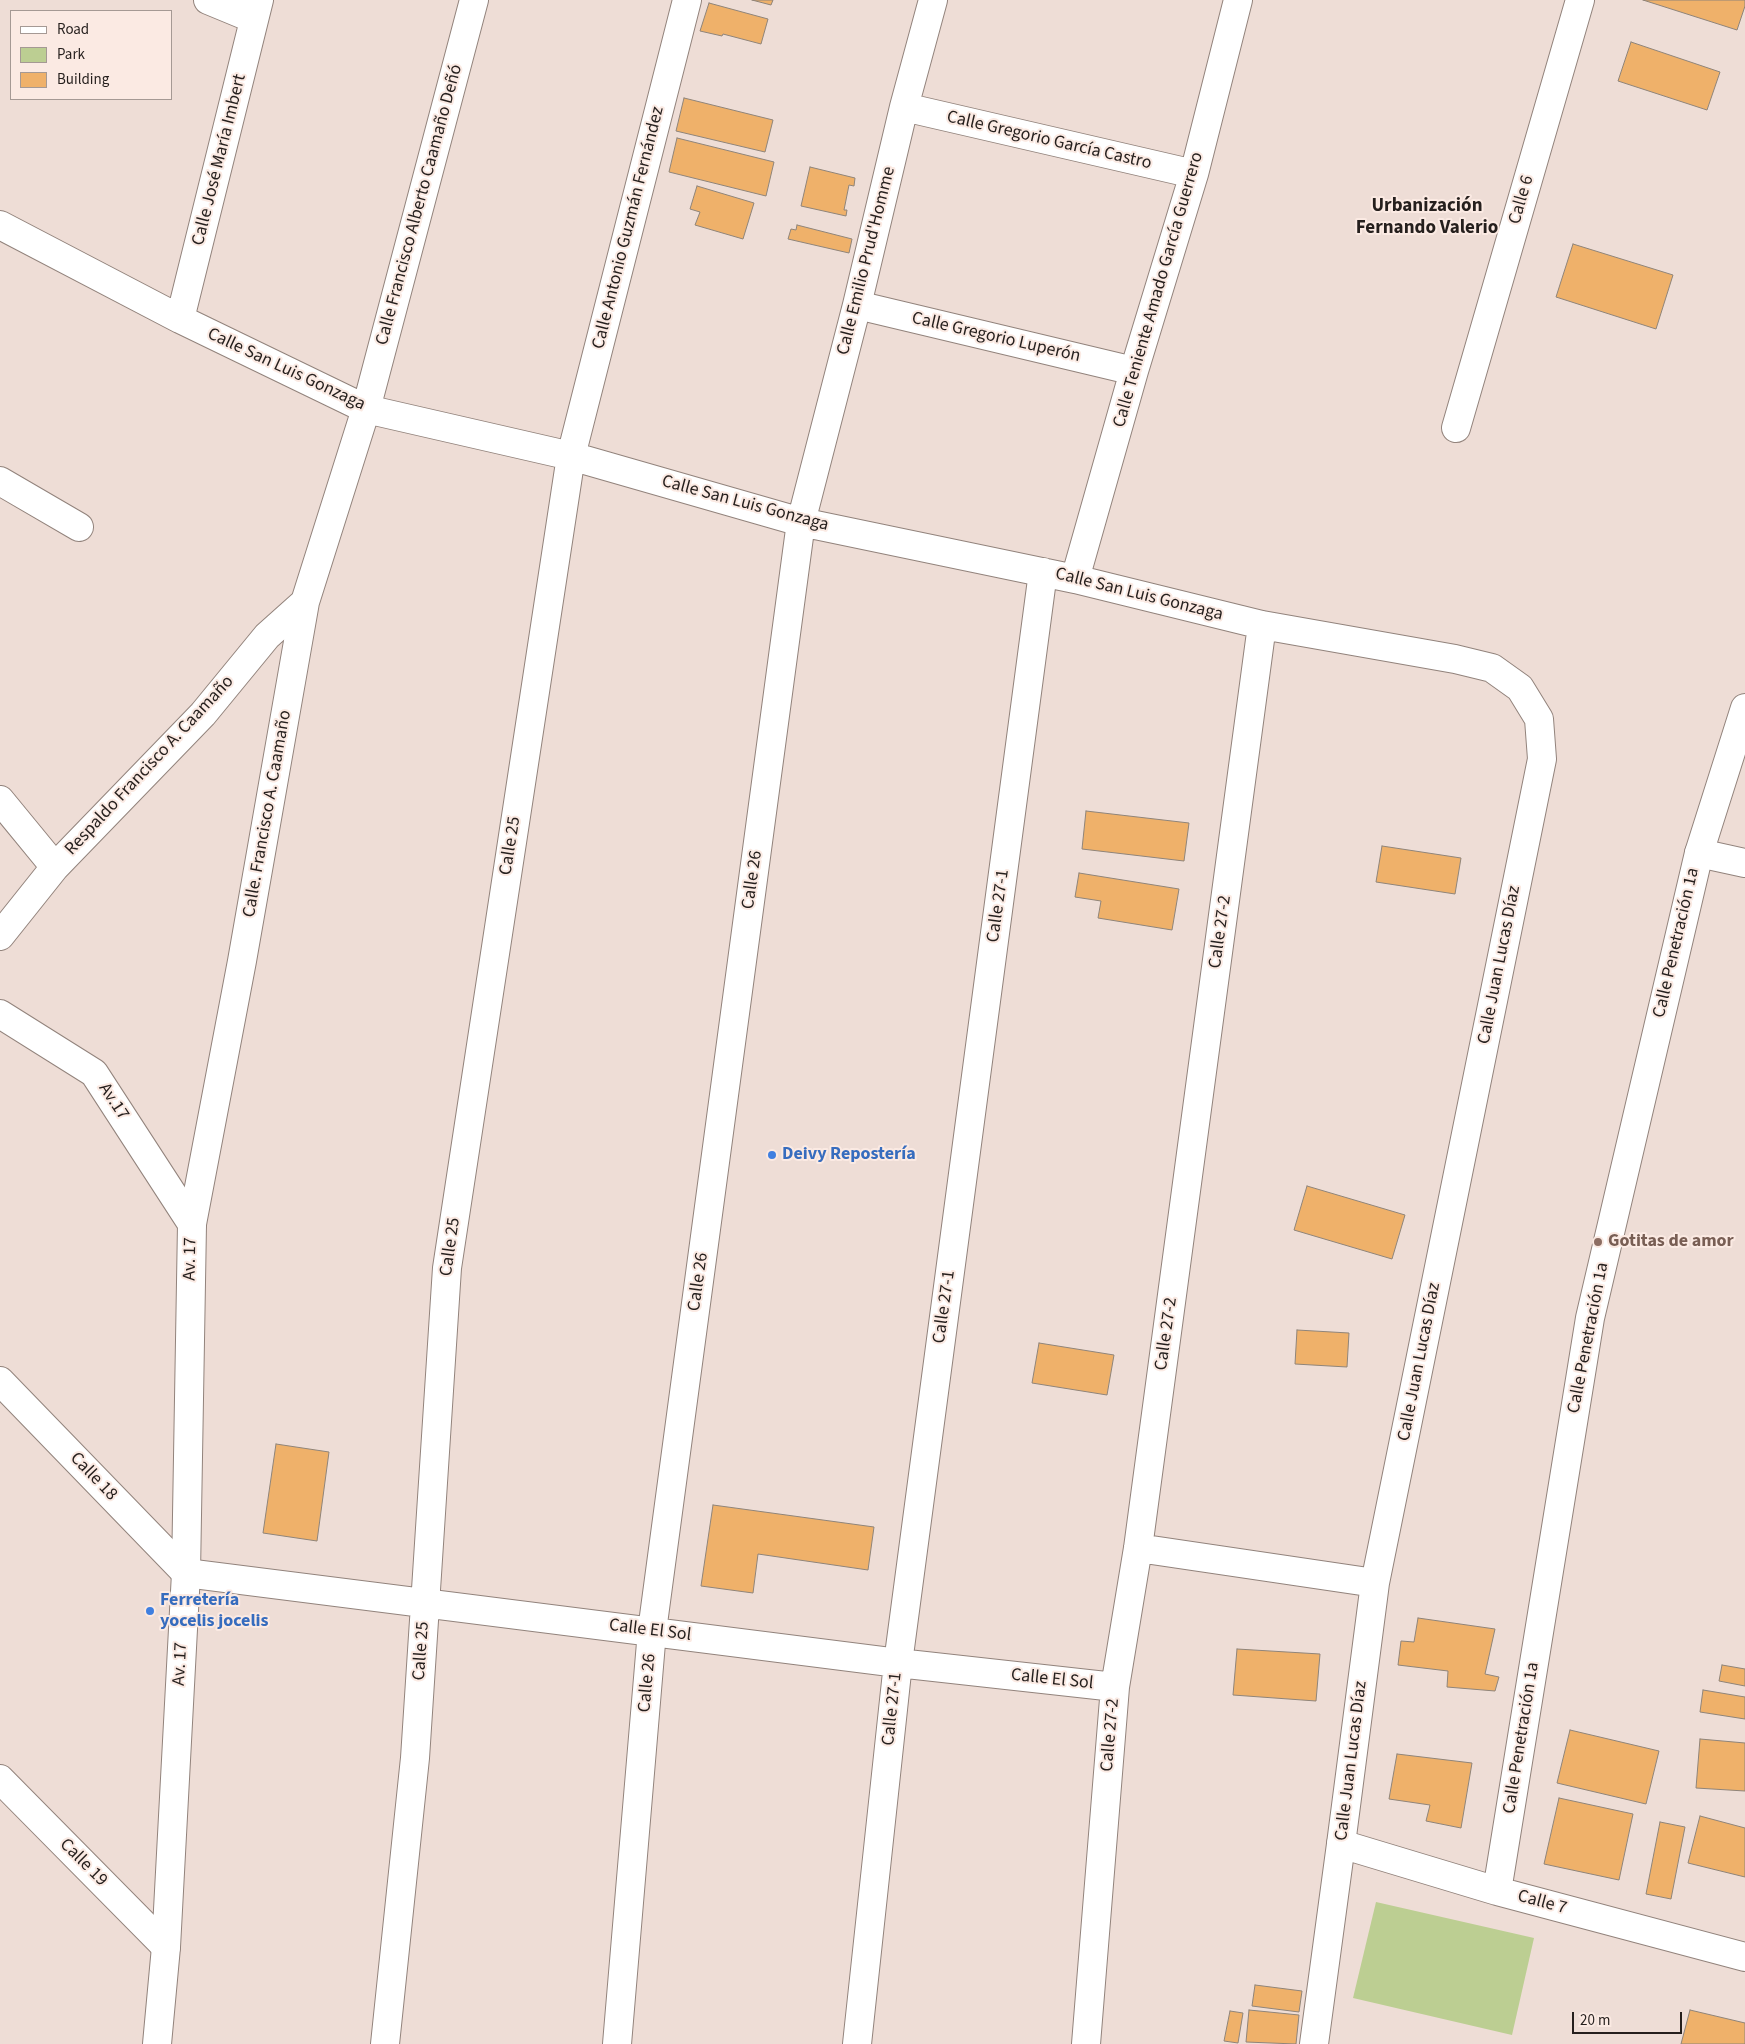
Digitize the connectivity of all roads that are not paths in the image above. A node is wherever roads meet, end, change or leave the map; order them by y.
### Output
1 (208, 0) edge
2 (474, 0) edge
3 (687, 0) edge
4 (933, 0) edge
5 (1238, 0) edge
6 (1580, 0) edge
7 (257, 9) edge
8 (904, 107) junction
9 (1194, 174) junction
10 (0, 225) edge
11 (857, 305) junction
12 (180, 319) junction
13 (1134, 371) junction
14 (366, 409) junction
15 (1456, 428) dead end
16 (571, 456) junction
17 (0, 481) edge
18 (801, 522) junction
19 (79, 527) dead end
20 (1043, 572) junction
21 (1075, 579) junction
22 (305, 602) junction
23 (1262, 625) junction
24 (1520, 688) joint
25 (1745, 708) edge
26 (0, 800) edge
27 (1699, 853) junction
28 (1745, 863) edge
29 (55, 867) junction
30 (0, 936) edge
31 (0, 1014) edge
32 (192, 1224) junction
33 (0, 1381) edge
34 (1138, 1548) junction
35 (186, 1573) junction
36 (1375, 1583) junction
37 (425, 1602) junction
38 (652, 1631) junction
39 (898, 1663) junction
40 (1115, 1686) junction
41 (0, 1779) edge
42 (1341, 1844) junction
43 (1497, 1891) junction
44 (166, 1948) junction
45 (1745, 1957) edge
46 (158, 2044) edge
47 (385, 2044) edge
48 (617, 2044) edge
49 (857, 2044) edge
50 (1086, 2044) edge
51 (1314, 2044) edge

1 - 7 street
2 - 14 street, Calle Francisco Alberto Caamaño Deñó
3 - 16 street, Calle Antonio Guzmán Fernández
4 - 8 street, Calle Emilio Prud'Homme
5 - 9 street, Calle Teniente Amado García Guerrero
6 - 15 street, Calle 6
7 - 12 street, Calle José María Imbert
8 - 9 street, Calle Gregorio García Castro
8 - 11 street, Calle Emilio Prud'Homme
9 - 13 street, Calle Teniente Amado García Guerrero
10 - 12 street, Calle San Luis Gonzaga
11 - 13 street, Calle Gregorio Luperón
11 - 18 street, Calle Emilio Prud'Homme
12 - 14 street, Calle San Luis Gonzaga
13 - 21 street, Calle Teniente Amado García Guerrero
14 - 16 street, Calle San Luis Gonzaga
14 - 22 street, Calle. Francisco A. Caamaño
16 - 18 street, Calle San Luis Gonzaga
16 - 37 street, Calle 25
17 - 19 street
18 - 20 street, Calle San Luis Gonzaga
18 - 38 street, Calle 26
20 - 21 street, Calle San Luis Gonzaga
20 - 39 street, Calle 27-1
21 - 23 street, Calle San Luis Gonzaga
22 - 29 street, Respaldo Francisco A. Caamaño
22 - 32 street, Calle. Francisco A. Caamaño
23 - 24 street, Calle San Luis Gonzaga
23 - 34 street, Calle 27-2
24 - 36 street, Calle Juan Lucas Díaz
25 - 27 street, Calle Penetración 1a
26 - 29 street
27 - 28 street
27 - 43 street, Calle Penetración 1a
29 - 30 street, Respaldo Francisco A. Caamaño
31 - 32 street, Av.17
32 - 35 street, Av. 17
33 - 35 street, Calle 18
34 - 36 street
34 - 40 street, Calle 27-2
35 - 37 street, Calle El Sol
35 - 44 street, Av. 17
36 - 42 street, Calle Juan Lucas Díaz
37 - 38 street, Calle El Sol
37 - 47 street, Calle 25
38 - 39 street, Calle El Sol
38 - 48 street, Calle 26
39 - 40 street, Calle El Sol
39 - 49 street, Calle 27-1
40 - 50 street, Calle 27-2
41 - 44 street, Calle 19
42 - 43 street, Calle 7
42 - 51 street, Calle Juan Lucas Díaz
43 - 45 street, Calle 7
44 - 46 street, Av. 17

